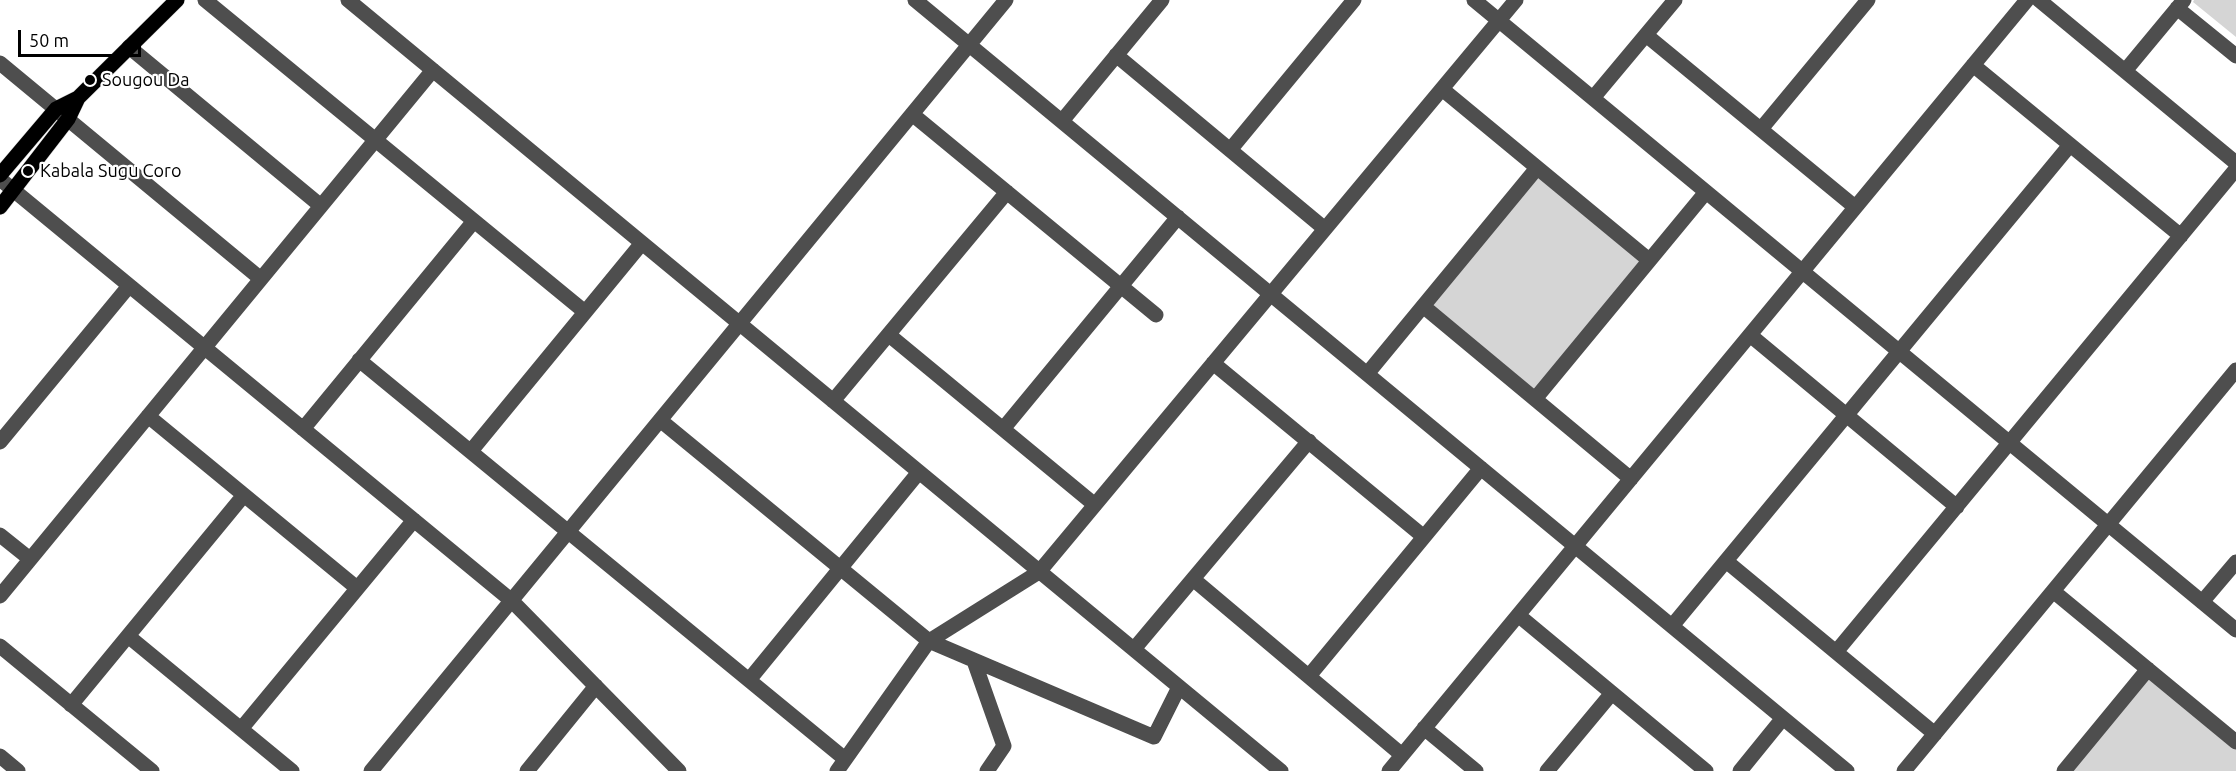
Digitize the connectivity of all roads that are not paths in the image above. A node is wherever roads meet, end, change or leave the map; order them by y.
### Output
1 (177, 0) edge
2 (205, 0) edge
3 (348, 0) edge
4 (915, 0) edge
5 (1006, 0) edge
6 (1162, 0) edge
7 (1474, 0) edge
8 (1516, 0) edge
9 (1675, 0) edge
10 (1868, 0) edge
11 (2027, 0) edge
12 (2039, 0) edge
13 (1346, 3) edge
14 (2180, 4) edge
15 (1499, 21) junction
16 (1646, 35) junction
17 (969, 45) junction
18 (129, 47) junction
19 (1116, 56) junction
20 (2236, 56) edge
21 (0, 63) edge
22 (1973, 65) junction
23 (433, 70) junction
24 (2125, 71) junction
25 (1442, 89) junction
26 (1593, 98) junction
27 (62, 114) junction
28 (912, 114) junction
29 (1062, 121) junction
30 (1761, 129) junction
31 (375, 140) junction
32 (2070, 145) junction
33 (1230, 150) junction
34 (2236, 163) edge
35 (1537, 168) junction
36 (2236, 169) edge
37 (0, 177) edge
38 (13, 190) junction
39 (1007, 192) junction
40 (1706, 192) junction
41 (321, 206) junction
42 (0, 207) edge
43 (1855, 207) junction
44 (1178, 217) junction
45 (474, 220) junction
46 (1325, 229) junction
47 (2181, 236) junction
48 (642, 243) junction
49 (1649, 260) junction
50 (1802, 271) junction
51 (261, 279) junction
52 (129, 286) junction
53 (1121, 286) junction
54 (1271, 294) junction
55 (1423, 306) junction
56 (585, 312) junction
57 (1156, 315) dead end
58 (740, 323) junction
59 (889, 335) junction
60 (1750, 335) junction
61 (204, 348) junction
62 (1899, 352) junction
63 (359, 360) junction
64 (1214, 363) junction
65 (2236, 370) edge
66 (1367, 374) junction
67 (1534, 399) junction
68 (833, 401) junction
69 (1846, 415) junction
70 (148, 416) junction
71 (660, 420) junction
72 (303, 429) junction
73 (1003, 429) junction
74 (1309, 441) junction
75 (0, 442) edge
76 (2010, 442) junction
77 (471, 451) junction
78 (1481, 468) junction
79 (919, 472) junction
80 (1631, 479) junction
81 (244, 495) junction
82 (1095, 505) junction
83 (1957, 507) junction
84 (414, 520) junction
85 (2108, 524) junction
86 (568, 531) junction
87 (0, 535) edge
88 (1424, 537) junction
89 (1575, 546) junction
90 (30, 560) junction
91 (1726, 561) junction
92 (2236, 562) edge
93 (840, 568) junction
94 (1039, 572) junction
95 (1193, 579) junction
96 (357, 588) junction
97 (2053, 591) junction
98 (0, 596) edge
99 (512, 600) junction
100 (2202, 602) junction
101 (1518, 615) junction
102 (1672, 626) junction
103 (2236, 630) edge
104 (128, 636) junction
105 (928, 641) junction
106 (0, 646) edge
107 (1134, 649) junction
108 (1836, 652) junction
109 (974, 662) junction
110 (2148, 669) junction
111 (1309, 676) junction
112 (749, 680) junction
113 (596, 686) junction
114 (1179, 687) junction
115 (1612, 693) junction
116 (71, 705) junction
117 (1783, 718) junction
118 (1424, 728) junction
119 (241, 729) junction
120 (1935, 734) junction
121 (2236, 742) edge
122 (1402, 755) junction
123 (0, 756) edge
124 (841, 765) edge
125 (18, 771) edge
126 (152, 771) edge
127 (292, 771) edge
128 (371, 771) edge
129 (527, 771) edge
130 (679, 771) edge
131 (987, 771) edge
132 (1281, 771) edge
133 (1389, 771) edge
134 (1476, 771) edge
135 (1547, 771) edge
136 (1706, 771) edge
137 (1740, 771) edge
138 (1847, 771) edge
139 (1904, 771) edge
140 (2064, 771) edge

1 - 18 main road
2 - 31 street
3 - 23 street
4 - 17 street
5 - 17 street
6 - 19 street
7 - 15 street
8 - 15 street
9 - 16 street
10 - 30 street
11 - 22 street
12 - 24 street
13 - 33 street
14 - 20 street
14 - 24 street
15 - 25 street
15 - 26 street
16 - 26 street
16 - 30 street
17 - 28 street
17 - 29 street
18 - 27 main road
18 - 41 street
19 - 29 street
19 - 33 street
21 - 27 street
22 - 32 street
22 - 43 street
23 - 31 street
23 - 48 street
24 - 34 street
25 - 35 street
25 - 46 street
26 - 40 street
27 - 37 main road
27 - 38 main road
27 - 51 street
28 - 39 street
28 - 58 street
29 - 44 street
30 - 43 street
31 - 41 street
31 - 45 street
32 - 47 street
32 - 62 street
33 - 46 street
35 - 49 street
35 - 55 street
36 - 47 street
37 - 38 street
38 - 42 main road
38 - 52 street
39 - 53 street
39 - 59 street
40 - 49 street
40 - 50 street
41 - 51 street
43 - 50 street
44 - 53 street
44 - 54 street
45 - 56 street
45 - 63 street
46 - 54 street
47 - 76 street
48 - 56 street
48 - 58 street
49 - 67 street
50 - 60 street
50 - 62 street
51 - 61 street
52 - 61 street
52 - 75 street
53 - 57 street
53 - 73 street
54 - 64 street
54 - 66 street
55 - 66 street
55 - 67 street
56 - 77 street
58 - 68 street
58 - 71 street
59 - 68 street
59 - 73 street
60 - 69 street
60 - 80 street
61 - 70 street
61 - 72 street
62 - 69 street
62 - 76 street
63 - 72 street
63 - 77 street
64 - 74 street
64 - 82 street
65 - 85 street
66 - 78 street
67 - 80 street
68 - 79 street
69 - 83 street
69 - 91 street
70 - 81 street
70 - 90 street
71 - 86 street
71 - 93 street
72 - 84 street
73 - 82 street
74 - 88 street
74 - 95 street
76 - 83 street
76 - 85 street
77 - 86 street
78 - 88 street
78 - 89 street
79 - 93 street
79 - 94 street
80 - 89 street
81 - 96 street
81 - 104 street
82 - 94 street
83 - 108 street
84 - 96 street
84 - 99 street
85 - 97 street
85 - 100 street
86 - 99 street
86 - 112 street
87 - 90 street
88 - 111 street
89 - 101 street
89 - 102 street
90 - 98 street
91 - 102 street
91 - 108 street
92 - 100 street
93 - 105 street
93 - 112 street
94 - 105 street
94 - 107 street
95 - 107 street
95 - 111 street
96 - 119 street
97 - 110 street
97 - 120 street
99 - 113 street
99 - 128 street
100 - 103 street
101 - 115 street
101 - 118 street
102 - 117 street
104 - 116 street
104 - 119 street
105 - 109 street
105 - 124 street
106 - 116 street
107 - 114 street
108 - 120 street
109 - 114 street
109 - 131 street
110 - 121 street
110 - 140 street
111 - 122 street
112 - 124 street
113 - 129 street
113 - 130 street
114 - 132 street
115 - 135 street
115 - 136 street
116 - 126 street
117 - 137 street
117 - 138 street
118 - 122 street
118 - 134 street
119 - 127 street
120 - 139 street
122 - 133 street
123 - 125 street

